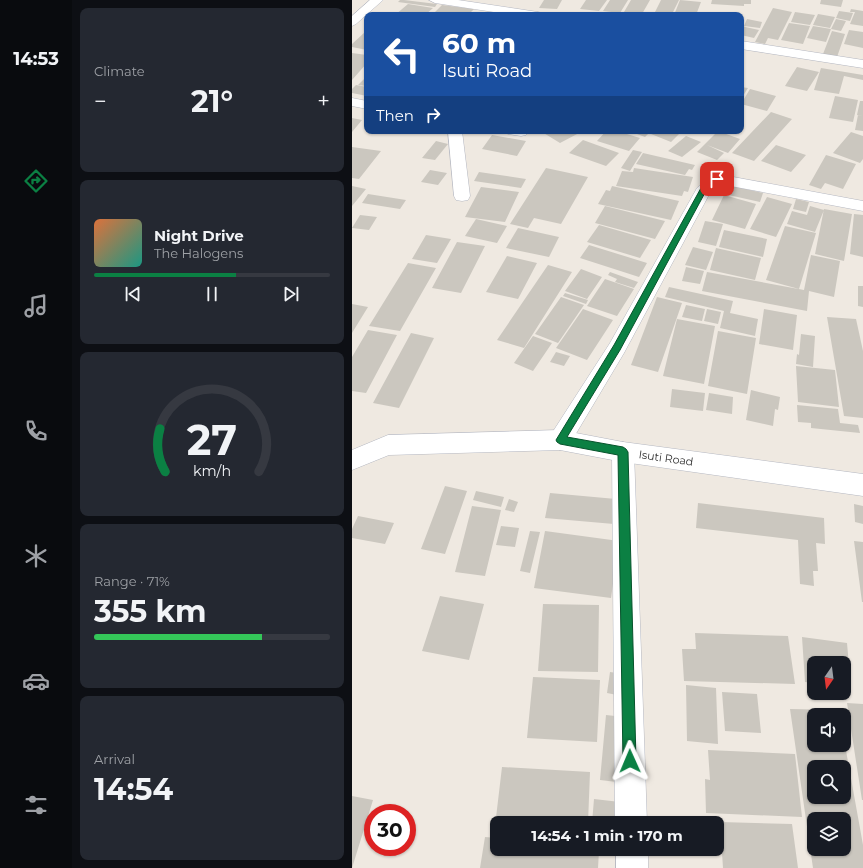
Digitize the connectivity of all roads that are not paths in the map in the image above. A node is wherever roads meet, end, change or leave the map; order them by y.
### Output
1 (377, 0) edge
2 (435, 0) edge
3 (517, 12) edge
4 (352, 22) edge
5 (744, 45) edge
6 (863, 64) edge
7 (352, 102) edge
8 (364, 104) edge
9 (455, 134) edge
10 (462, 196) dead end
11 (862, 205) edge
12 (560, 440) junction
13 (623, 452) junction
14 (352, 460) edge
15 (863, 485) edge
16 (631, 816) edge
17 (632, 856) edge
18 (632, 868) edge

1 - 4 street
2 - 3 street
5 - 6 street
7 - 8 street
9 - 10 street
11 - 12 street
12 - 13 street, Isuti Road
12 - 14 street, Isuti Road
13 - 15 street, Isuti Road
13 - 16 street
17 - 18 street

